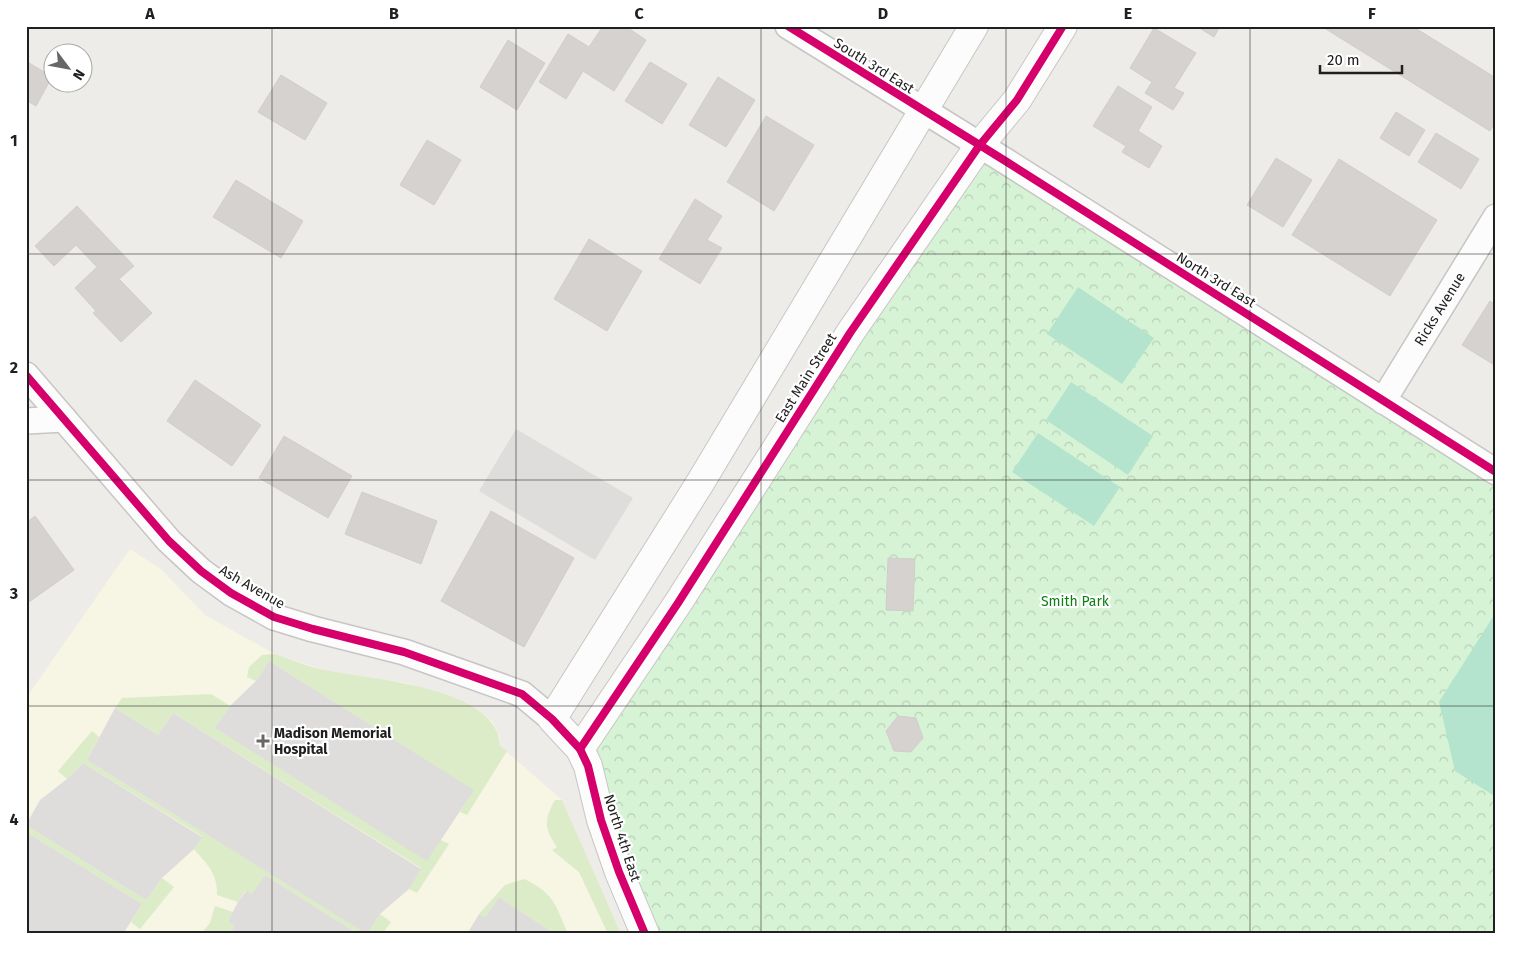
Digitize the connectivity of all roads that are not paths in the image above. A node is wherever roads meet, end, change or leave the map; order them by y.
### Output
1 (788, 26) edge
2 (974, 26) edge
3 (1063, 26) edge
4 (922, 111) junction
5 (979, 146) junction
6 (1496, 217) edge
7 (26, 375) edge
8 (1383, 401) junction
9 (64, 420) junction
10 (26, 421) edge
11 (1496, 472) edge
12 (552, 719) junction
13 (580, 750) junction
14 (645, 934) edge

1 - 4 street, South 3rd East
2 - 4 street
3 - 5 street, East Main Street
4 - 5 street, North 3rd East
4 - 12 street
5 - 8 street, North 3rd East
5 - 13 street, East Main Street
6 - 8 street, Ricks Avenue
7 - 9 street, Ash Avenue
8 - 11 street, North 3rd East
9 - 10 street
9 - 12 street, Ash Avenue
12 - 13 street, Ash Avenue
13 - 14 street, North 4th East

